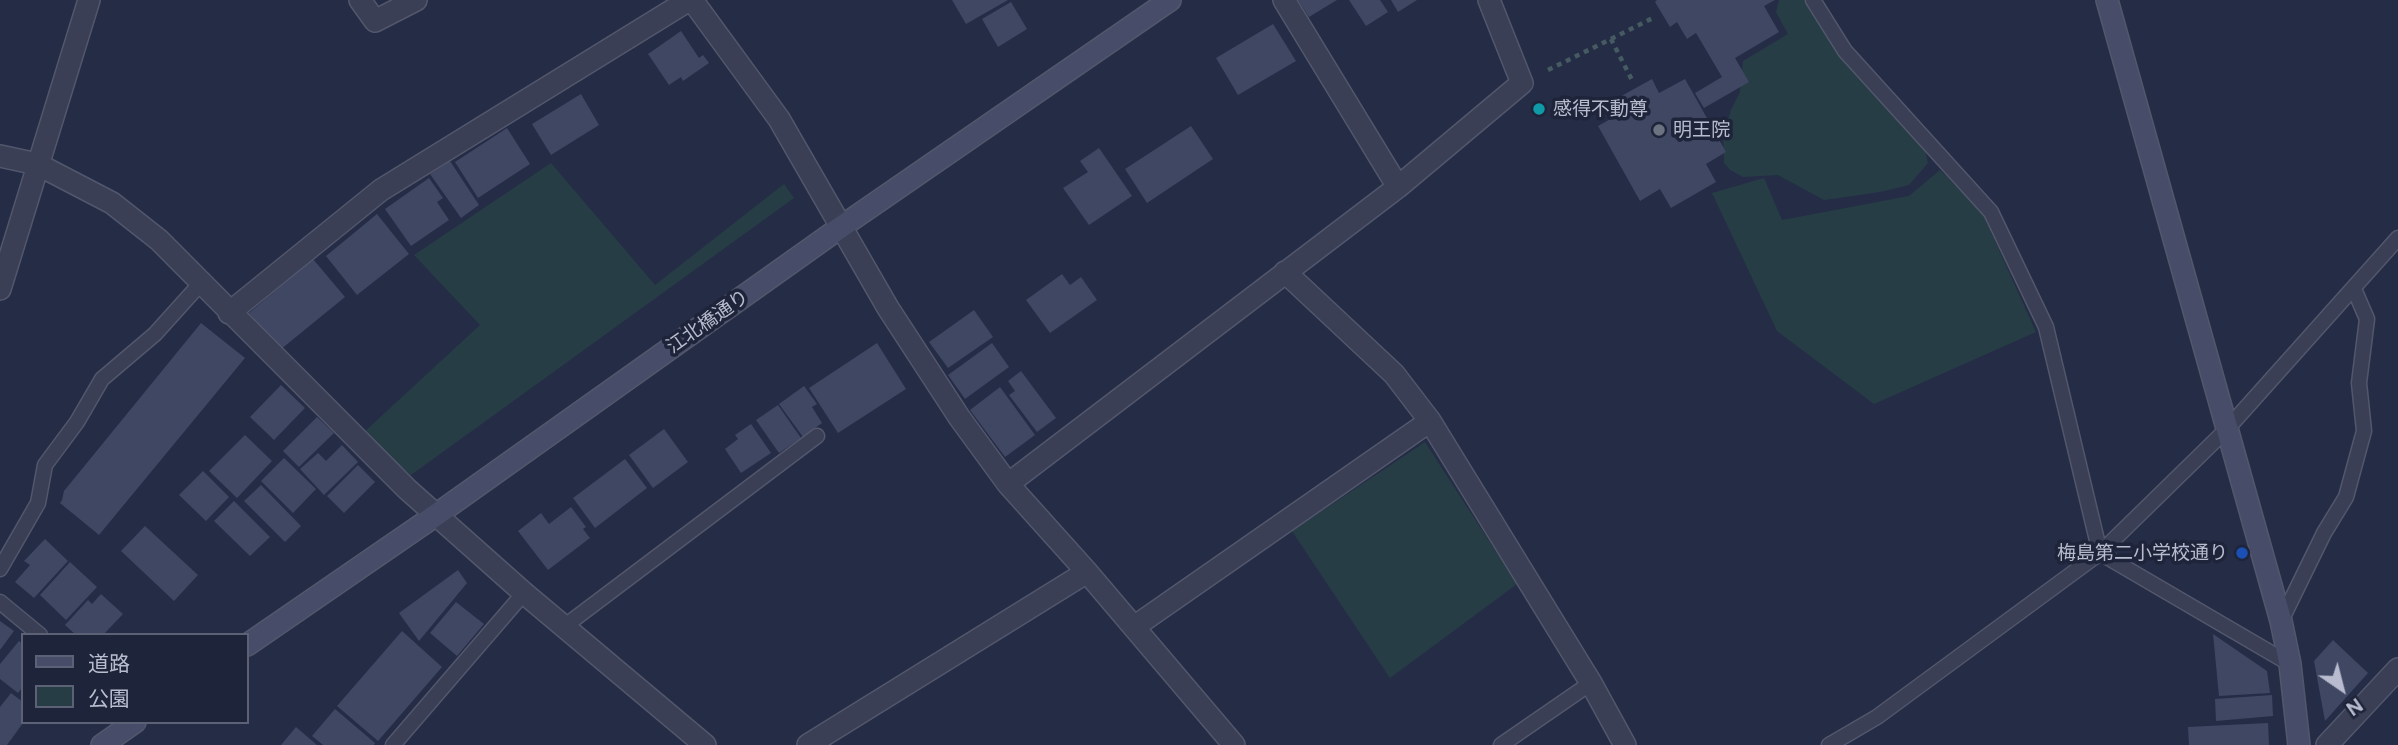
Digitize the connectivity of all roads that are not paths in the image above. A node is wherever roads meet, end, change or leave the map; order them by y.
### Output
1 (89, 0) edge
2 (360, 0) edge
3 (416, 0) edge
4 (690, 0) edge
5 (1170, 0) edge
6 (1284, 0) edge
7 (1489, 0) edge
8 (1813, 0) edge
9 (2107, 0) edge
10 (0, 156) edge
11 (37, 164) junction
12 (1398, 187) junction
13 (841, 227) junction
14 (2398, 238) edge
15 (1284, 272) junction
16 (201, 283) junction
17 (0, 289) edge
18 (2354, 289) junction
19 (229, 313) junction
20 (1430, 421) junction
21 (2227, 429) junction
22 (817, 436) dead end
23 (1008, 484) junction
24 (436, 515) junction
25 (2100, 553) junction
26 (0, 569) edge
27 (1087, 572) junction
28 (524, 593) junction
29 (0, 602) edge
30 (2281, 621) junction
31 (565, 626) junction
32 (1134, 627) junction
33 (38, 633) edge
34 (248, 644) edge
35 (2290, 664) junction
36 (2398, 669) edge
37 (1591, 683) junction
38 (132, 724) edge
39 (102, 745) edge
40 (394, 745) edge
41 (705, 745) edge
42 (808, 745) edge
43 (1234, 745) edge
44 (1501, 745) edge
45 (1625, 745) edge
46 (1829, 745) edge
47 (2299, 745) edge
48 (2327, 745) edge

1 - 11 street
2 - 3 street
4 - 13 street
4 - 19 street
5 - 13 main road, 江北橋通り
6 - 12 street
7 - 12 street
8 - 25 lane
9 - 21 main road
10 - 11 street
11 - 16 street
11 - 17 street
12 - 15 street
13 - 23 street
13 - 24 main road, 江北橋通り
14 - 18 lane
15 - 20 street
15 - 23 street
16 - 19 street
16 - 26 lane
18 - 21 lane
18 - 30 lane
19 - 24 street
20 - 32 street
20 - 37 street
21 - 25 lane
21 - 30 main road
22 - 31 lane
23 - 27 street
24 - 28 street
24 - 34 main road, 江北橋通り
25 - 35 lane
25 - 46 lane
27 - 32 street
27 - 42 street
28 - 31 street
28 - 40 lane
29 - 33 lane
30 - 35 main road
31 - 41 street
32 - 43 street
35 - 47 main road
36 - 48 street
37 - 44 lane
37 - 45 street
38 - 39 main road

